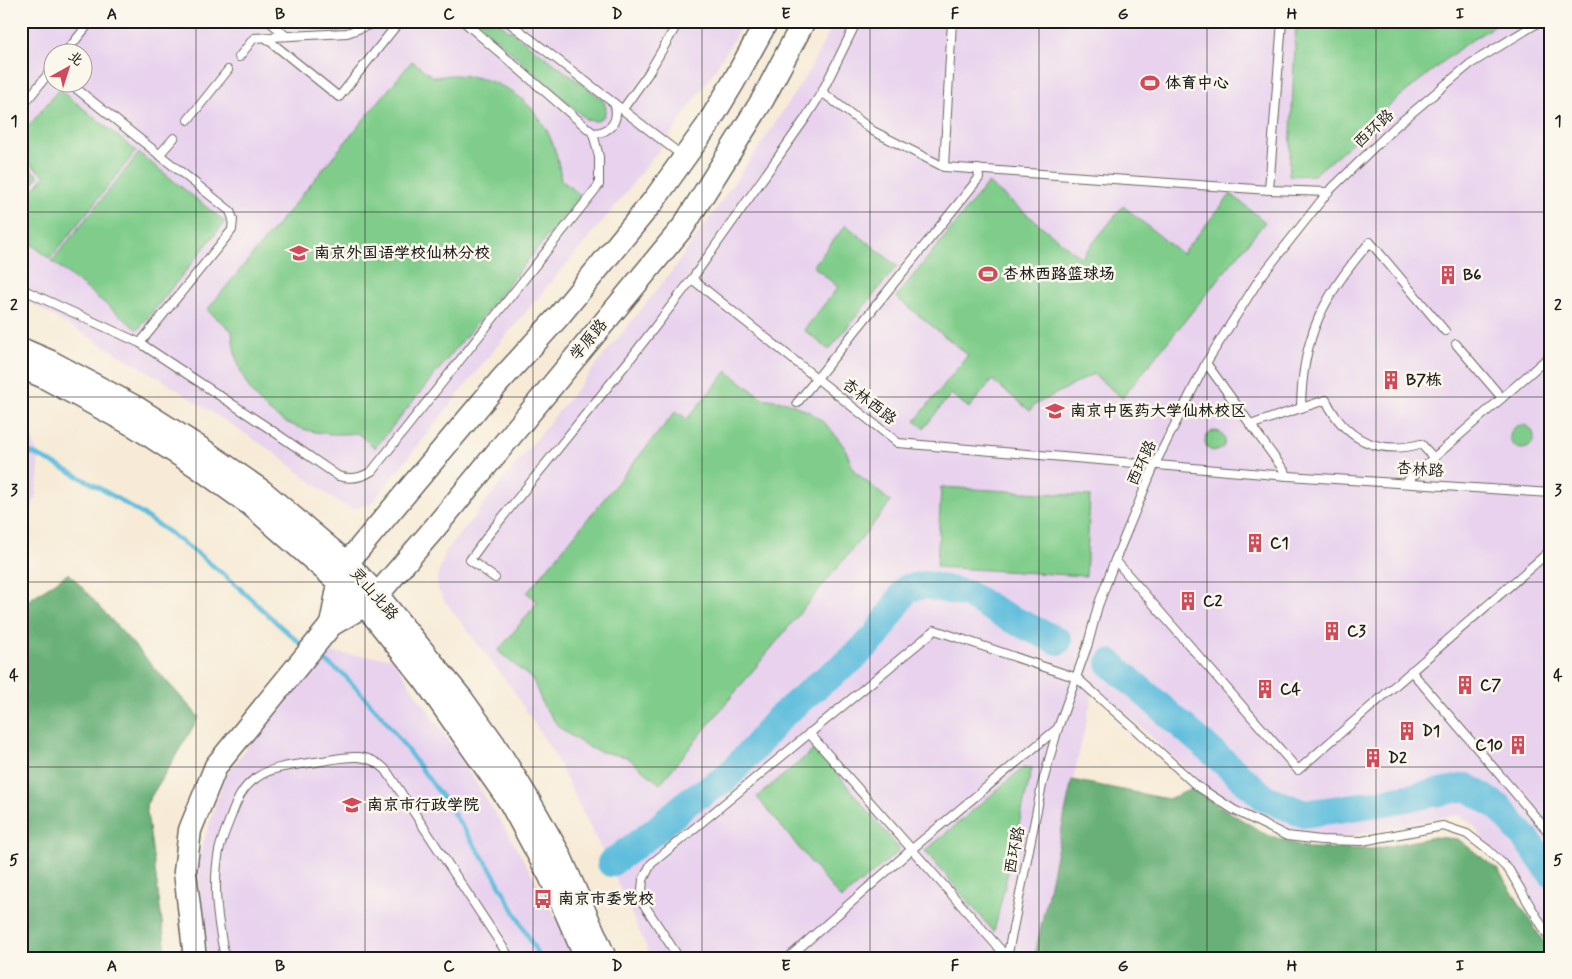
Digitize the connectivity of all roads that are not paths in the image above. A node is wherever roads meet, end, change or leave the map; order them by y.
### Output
1 (91, 21) edge
2 (269, 21) edge
3 (380, 21) edge
4 (400, 21) edge
5 (463, 21) edge
6 (507, 21) edge
7 (679, 21) edge
8 (767, 21) edge
9 (804, 21) edge
10 (857, 21) edge
11 (952, 21) edge
12 (1282, 21) edge
13 (1541, 21) edge
14 (286, 36) junction
15 (266, 38) junction
16 (74, 42) edge
17 (238, 57) dead end
18 (228, 70) dead end
19 (42, 82) edge
20 (80, 92) edge
21 (822, 92) junction
22 (614, 103) junction
23 (21, 108) edge
24 (623, 109) junction
25 (188, 120) dead end
26 (593, 133) junction
27 (174, 138) dead end
28 (159, 155) junction
29 (685, 158) junction
30 (944, 166) junction
31 (978, 169) junction
32 (1269, 190) junction
33 (1328, 192) junction
34 (692, 279) junction
35 (21, 287) edge
36 (1445, 331) dead end
37 (140, 343) junction
38 (1456, 344) dead end
39 (21, 349) edge
40 (1551, 355) edge
41 (1206, 364) junction
42 (21, 368) edge
43 (817, 379) junction
44 (1502, 398) junction
45 (797, 403) dead end
46 (1301, 408) junction
47 (1250, 425) junction
48 (1434, 458) junction
49 (1154, 466) junction
50 (1288, 476) junction
51 (1405, 483) junction
52 (1551, 493) edge
53 (1551, 550) edge
54 (1115, 560) junction
55 (343, 573) junction
56 (495, 578) dead end
57 (371, 600) junction
58 (332, 625) junction
59 (1411, 671) junction
60 (1076, 678) junction
61 (1058, 728) junction
62 (808, 733) junction
63 (1551, 835) edge
64 (912, 849) junction
65 (1551, 941) edge
66 (1008, 957) edge
67 (195, 958) edge
68 (225, 958) edge
69 (510, 958) edge
70 (586, 958) edge
71 (605, 958) edge
72 (679, 958) edge
73 (788, 958) edge

1 - 16 lane
2 - 14 lane
3 - 14 lane
4 - 15 lane
5 - 26 lane
6 - 22 lane
7 - 24 lane
8 - 29 street
9 - 57 street, 学原路
10 - 21 lane
11 - 30 lane
12 - 32 lane
13 - 33 lane, 西环路
14 - 15 lane
15 - 17 lane
18 - 25 lane
19 - 23 lane
20 - 28 lane
21 - 30 lane
21 - 34 lane
22 - 24 lane
22 - 26 lane
24 - 29 lane
26 - 37 lane
27 - 28 lane
28 - 37 lane
29 - 55 street
30 - 31 lane
31 - 32 lane
31 - 43 lane
32 - 33 lane
33 - 41 lane, 西环路
34 - 43 lane, 杏林西路
34 - 56 lane
35 - 37 lane
36 - 46 lane
38 - 44 lane
39 - 55 street, 灵山北路
40 - 44 lane
41 - 47 lane
41 - 49 lane, 西环路
42 - 55 street, 灵山北路
43 - 45 lane
43 - 49 lane, 杏林西路
44 - 48 lane
46 - 47 lane
46 - 48 lane
47 - 50 lane
48 - 51 lane
49 - 50 lane, 杏林路
49 - 54 lane, 西环路
50 - 51 lane, 杏林路
51 - 52 lane, 杏林路
53 - 59 lane
54 - 59 lane
54 - 60 lane, 西环路
55 - 57 street, 灵山北路
55 - 58 street
57 - 58 street, 学原路
57 - 70 street, 灵山北路
57 - 71 street, 灵山北路
58 - 67 street, 学原路
59 - 63 lane
60 - 61 lane, 西环路
60 - 62 lane
60 - 65 lane
61 - 64 lane
61 - 66 lane, 西环路
62 - 64 lane
62 - 72 lane
64 - 66 lane
64 - 73 lane
68 - 69 lane

